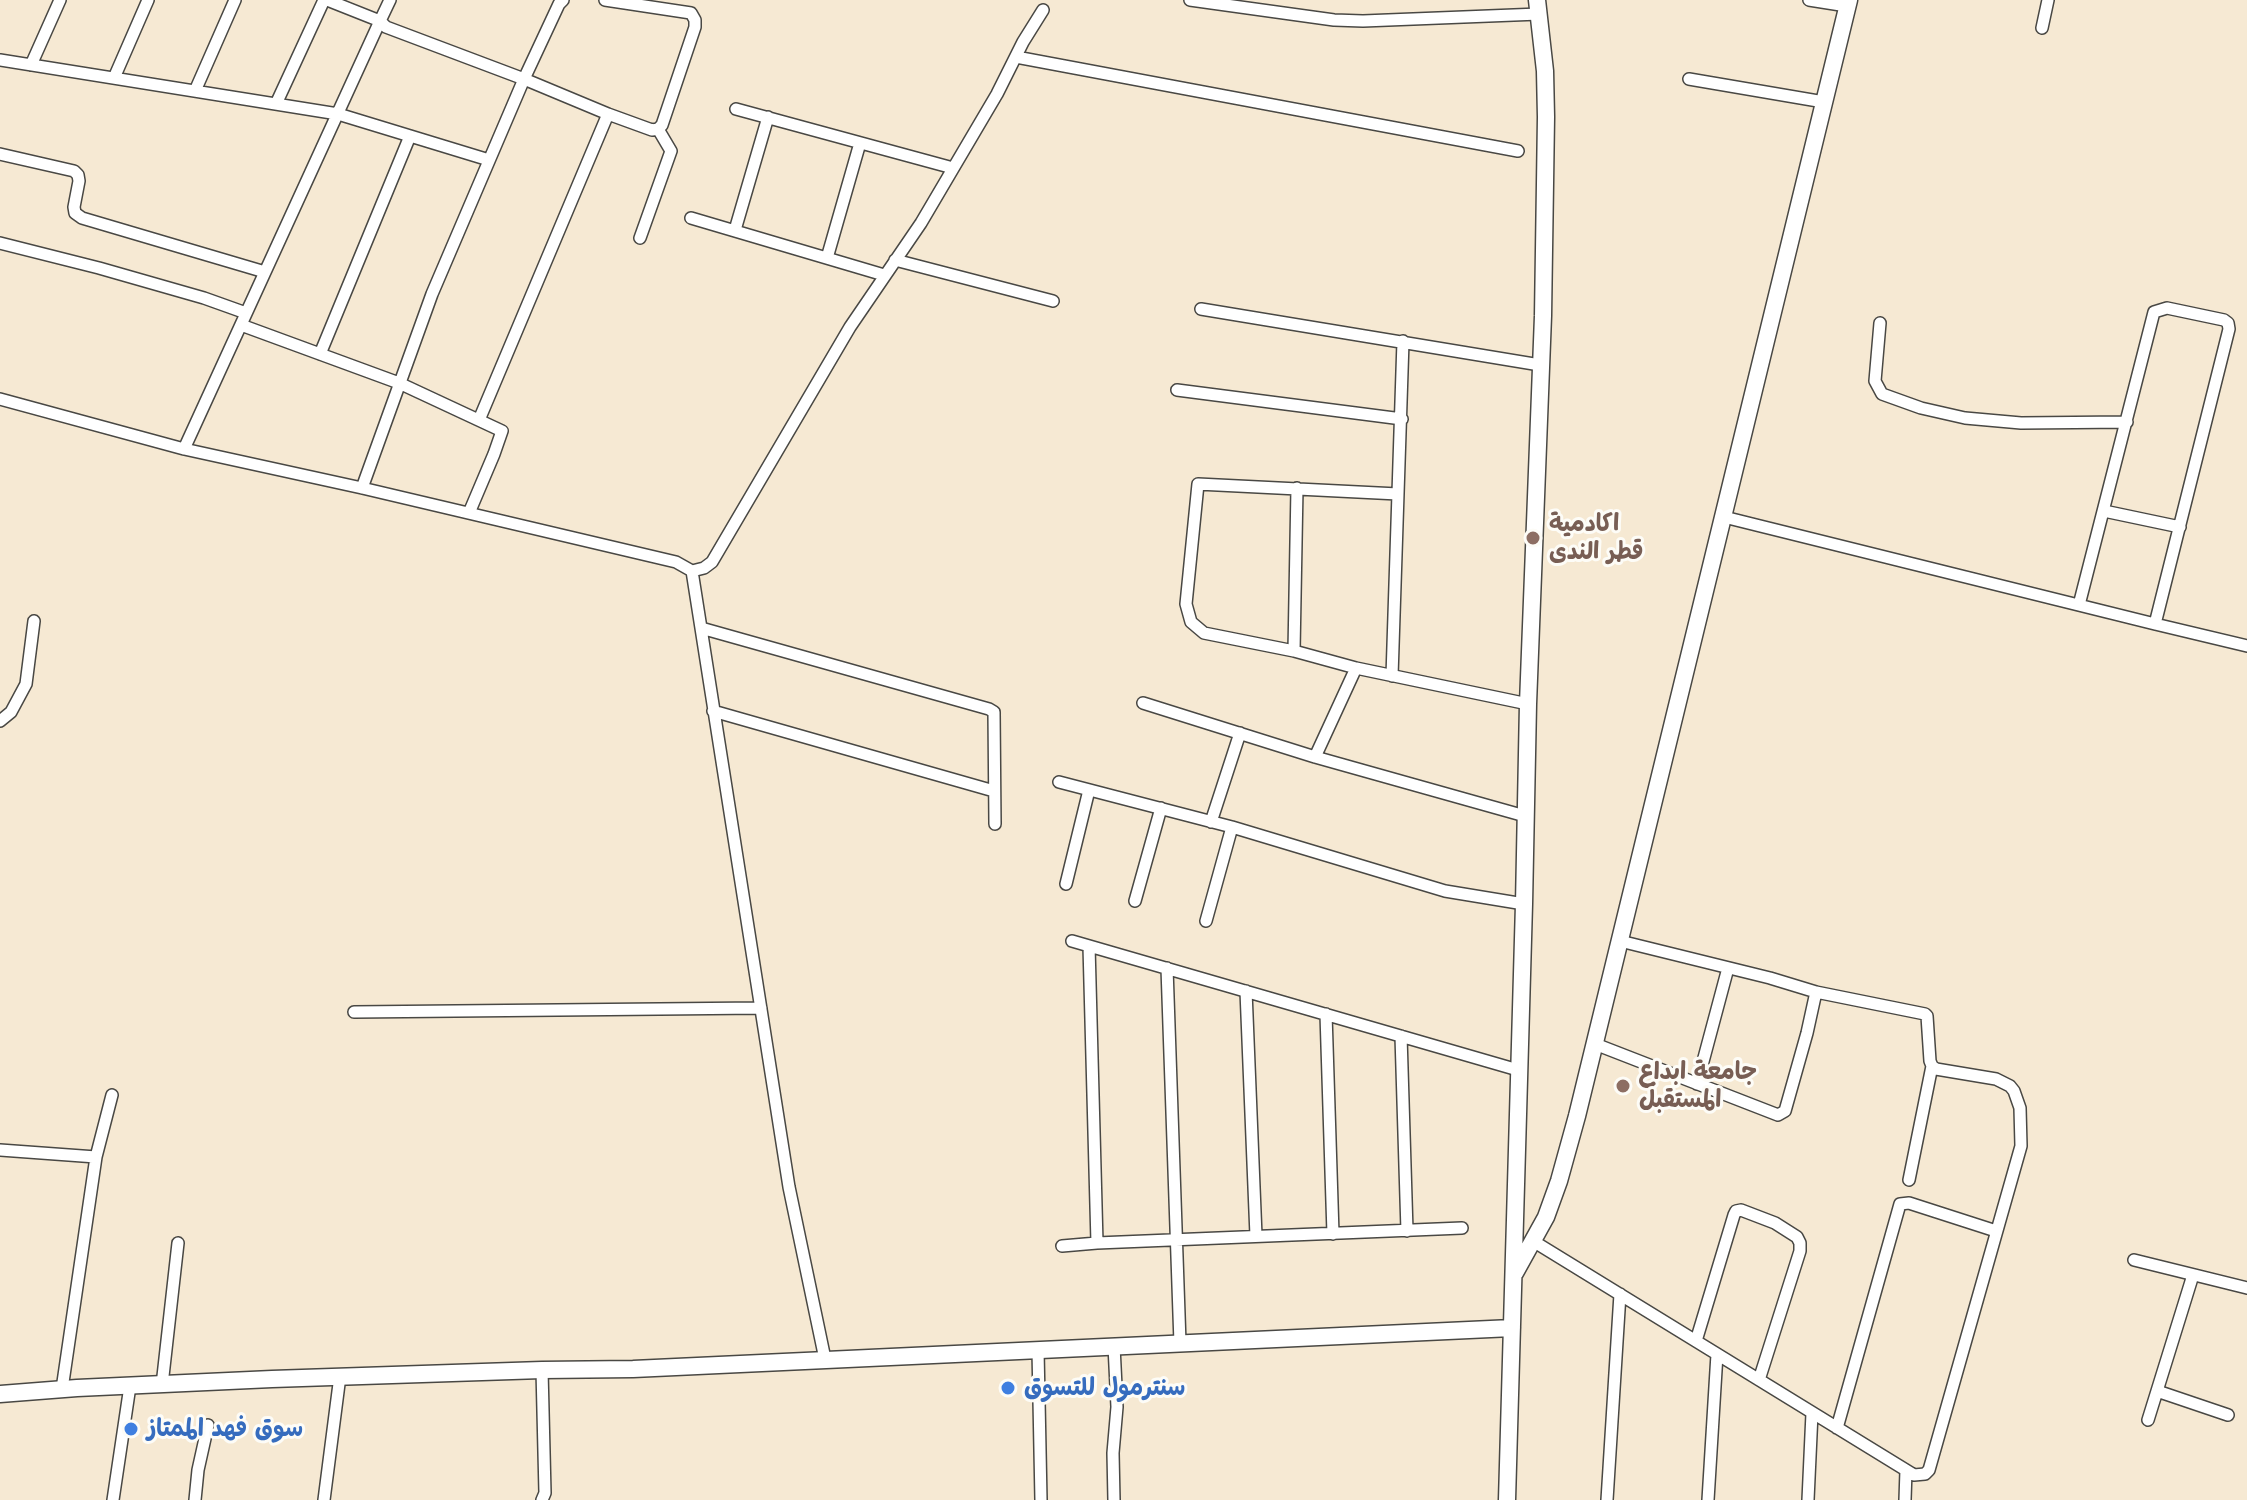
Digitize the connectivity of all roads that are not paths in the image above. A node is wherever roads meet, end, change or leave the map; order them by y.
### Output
1 (60, 0) edge
2 (148, 0) edge
3 (235, 0) edge
4 (325, 0) edge
5 (390, 0) edge
6 (605, 0) edge
7 (1190, 0) edge
8 (1809, 0) edge
9 (2048, 0) edge
10 (557, 1) edge
11 (1848, 3) edge
12 (1538, 7) edge
13 (1043, 10) dead end
14 (380, 21) junction
15 (2042, 28) dead end
16 (1016, 57) junction
17 (0, 60) edge
18 (31, 65) junction
19 (114, 78) junction
20 (524, 79) junction
21 (1689, 79) dead end
22 (195, 91) junction
23 (1824, 102) junction
24 (276, 104) junction
25 (736, 109) dead end
26 (338, 114) junction
27 (608, 114) junction
28 (768, 117) junction
29 (658, 129) junction
30 (410, 136) junction
31 (860, 143) junction
32 (1518, 151) dead end
33 (0, 154) edge
34 (489, 160) junction
35 (953, 168) junction
36 (691, 218) dead end
37 (735, 230) junction
38 (640, 238) dead end
39 (0, 243) edge
40 (827, 258) junction
41 (895, 260) junction
42 (265, 272) junction
43 (884, 275) junction
44 (1053, 301) dead end
45 (1201, 309) dead end
46 (246, 313) junction
47 (1880, 323) dead end
48 (241, 325) junction
49 (1403, 341) junction
50 (320, 354) junction
51 (1540, 365) junction
52 (399, 383) junction
53 (1177, 390) dead end
54 (0, 399) edge
55 (1402, 419) junction
56 (479, 420) junction
57 (2127, 422) junction
58 (184, 449) junction
59 (362, 488) junction
60 (1297, 488) junction
61 (1398, 494) junction
62 (2104, 511) junction
63 (469, 513) junction
64 (1724, 517) junction
65 (2180, 527) junction
66 (692, 571) junction
67 (2079, 605) junction
68 (34, 621) dead end
69 (2155, 624) junction
70 (701, 628) junction
71 (2247, 646) edge
72 (1294, 651) junction
73 (1356, 668) junction
74 (1392, 676) junction
75 (1143, 703) dead end
76 (1528, 704) junction
77 (713, 711) junction
78 (0, 721) edge
79 (1240, 733) junction
80 (1315, 757) junction
81 (1059, 782) dead end
82 (1089, 790) junction
83 (994, 791) junction
84 (1161, 808) junction
85 (1525, 816) junction
86 (1211, 822) junction
87 (995, 824) dead end
88 (1232, 827) junction
89 (1066, 884) dead end
90 (1135, 901) dead end
91 (1524, 904) junction
92 (1206, 921) dead end
93 (1072, 941) dead end
94 (1620, 941) junction
95 (1089, 946) junction
96 (1167, 968) junction
97 (1728, 968) junction
98 (1246, 991) junction
99 (1816, 992) junction
100 (761, 1008) junction
101 (354, 1012) dead end
102 (1326, 1014) junction
103 (1401, 1036) junction
104 (1595, 1044) junction
105 (1932, 1066) junction
106 (1518, 1070) junction
107 (1697, 1084) junction
108 (112, 1095) dead end
109 (0, 1150) edge
110 (96, 1157) junction
111 (1909, 1180) dead end
112 (1462, 1228) dead end
113 (1407, 1231) junction
114 (1996, 1231) junction
115 (1333, 1234) junction
116 (1256, 1236) junction
117 (1177, 1241) junction
118 (1533, 1241) junction
119 (178, 1243) dead end
120 (1097, 1243) junction
121 (1062, 1246) dead end
122 (2134, 1260) dead end
123 (1514, 1275) junction
124 (2193, 1275) junction
125 (2247, 1288) edge
126 (1620, 1294) junction
127 (1512, 1328) junction
128 (1696, 1341) junction
129 (1180, 1343) junction
130 (1114, 1346) junction
131 (1038, 1350) junction
132 (1717, 1354) junction
133 (825, 1359) junction
134 (542, 1370) junction
135 (340, 1376) junction
136 (1759, 1380) junction
137 (162, 1385) junction
138 (130, 1386) junction
139 (62, 1389) junction
140 (2157, 1391) junction
141 (0, 1394) edge
142 (1812, 1413) junction
143 (2228, 1415) dead end
144 (2148, 1420) dead end
145 (208, 1425) dead end
146 (1837, 1428) junction
147 (1906, 1470) junction
148 (113, 1500) edge
149 (195, 1500) edge
150 (324, 1500) edge
151 (542, 1500) edge
152 (1041, 1500) edge
153 (1114, 1500) edge
154 (1507, 1500) edge
155 (1607, 1500) edge
156 (1708, 1500) edge
157 (1808, 1500) edge
158 (1905, 1500) edge

1 - 18 street
2 - 19 street
3 - 22 street
4 - 14 street
4 - 24 street
5 - 14 street
6 - 29 street
7 - 12 street
8 - 11 street
9 - 15 street
10 - 20 street
11 - 23 street
12 - 51 street
13 - 16 street
14 - 20 street
14 - 26 street
16 - 32 street
16 - 35 street
17 - 18 street
18 - 19 street
19 - 22 street
20 - 27 street
20 - 34 street
21 - 23 street
22 - 24 street
23 - 64 street
24 - 26 street
25 - 28 street
26 - 30 street
26 - 42 street
27 - 29 street
27 - 56 street
28 - 31 street
28 - 37 street
29 - 38 street
30 - 34 street
30 - 50 street
31 - 35 street
31 - 40 street
33 - 42 street
34 - 52 street
35 - 41 street
36 - 37 street
37 - 40 street
39 - 46 street
40 - 43 street
41 - 43 street
41 - 44 street
42 - 46 street
43 - 66 street
45 - 49 street
46 - 48 street
47 - 57 street
48 - 50 street
48 - 58 street
49 - 51 street
49 - 55 street
50 - 52 street
51 - 76 street
52 - 56 street
52 - 59 street
53 - 55 street
54 - 58 street
55 - 61 street
56 - 63 street
57 - 62 street
57 - 65 street
58 - 59 street
59 - 63 street
60 - 61 street
60 - 72 street
60 - 72 street
61 - 74 street
62 - 65 street
62 - 67 street
63 - 66 street
64 - 67 street
64 - 94 street
65 - 69 street
66 - 70 street
67 - 69 street
68 - 78 street
69 - 71 street
70 - 77 street
70 - 83 street
72 - 73 street
73 - 74 street
73 - 80 street
74 - 76 street
75 - 79 street
76 - 85 street
77 - 83 street
77 - 100 street
79 - 80 street
79 - 86 street
80 - 85 street
81 - 82 street
82 - 84 street
82 - 89 street
83 - 87 street
84 - 86 street
84 - 90 street
85 - 91 street
86 - 88 street
88 - 91 street
88 - 92 street
91 - 106 street
93 - 95 street
94 - 97 street
94 - 104 street
95 - 96 street
95 - 120 street
96 - 98 street
96 - 117 street
97 - 99 street
97 - 107 street
98 - 102 street
98 - 116 street
99 - 105 street
99 - 107 street
100 - 101 street
100 - 133 street
102 - 103 street
102 - 115 street
103 - 106 street
103 - 113 street
104 - 107 street
104 - 118 street
105 - 111 street
105 - 114 street
106 - 123 street
108 - 110 street
109 - 110 street
110 - 139 street
112 - 113 street
113 - 115 street
114 - 146 street
114 - 147 street
115 - 116 street
116 - 117 street
117 - 120 street
117 - 129 street
118 - 123 street
118 - 126 street
119 - 137 street
120 - 121 street
122 - 124 street
123 - 127 street
124 - 125 street
124 - 140 street
126 - 128 street
126 - 155 street
127 - 129 street
127 - 154 street
128 - 132 street
128 - 136 street
129 - 130 street
130 - 131 street
130 - 153 street
131 - 133 street
131 - 152 street
132 - 136 street
132 - 156 street
133 - 134 street
134 - 135 street
134 - 151 street
135 - 137 street
135 - 150 street
136 - 142 street
137 - 138 street
138 - 139 street
138 - 148 street
139 - 141 street
140 - 143 street
140 - 144 street
142 - 146 street
142 - 157 street
145 - 149 street
146 - 147 street
147 - 158 street

